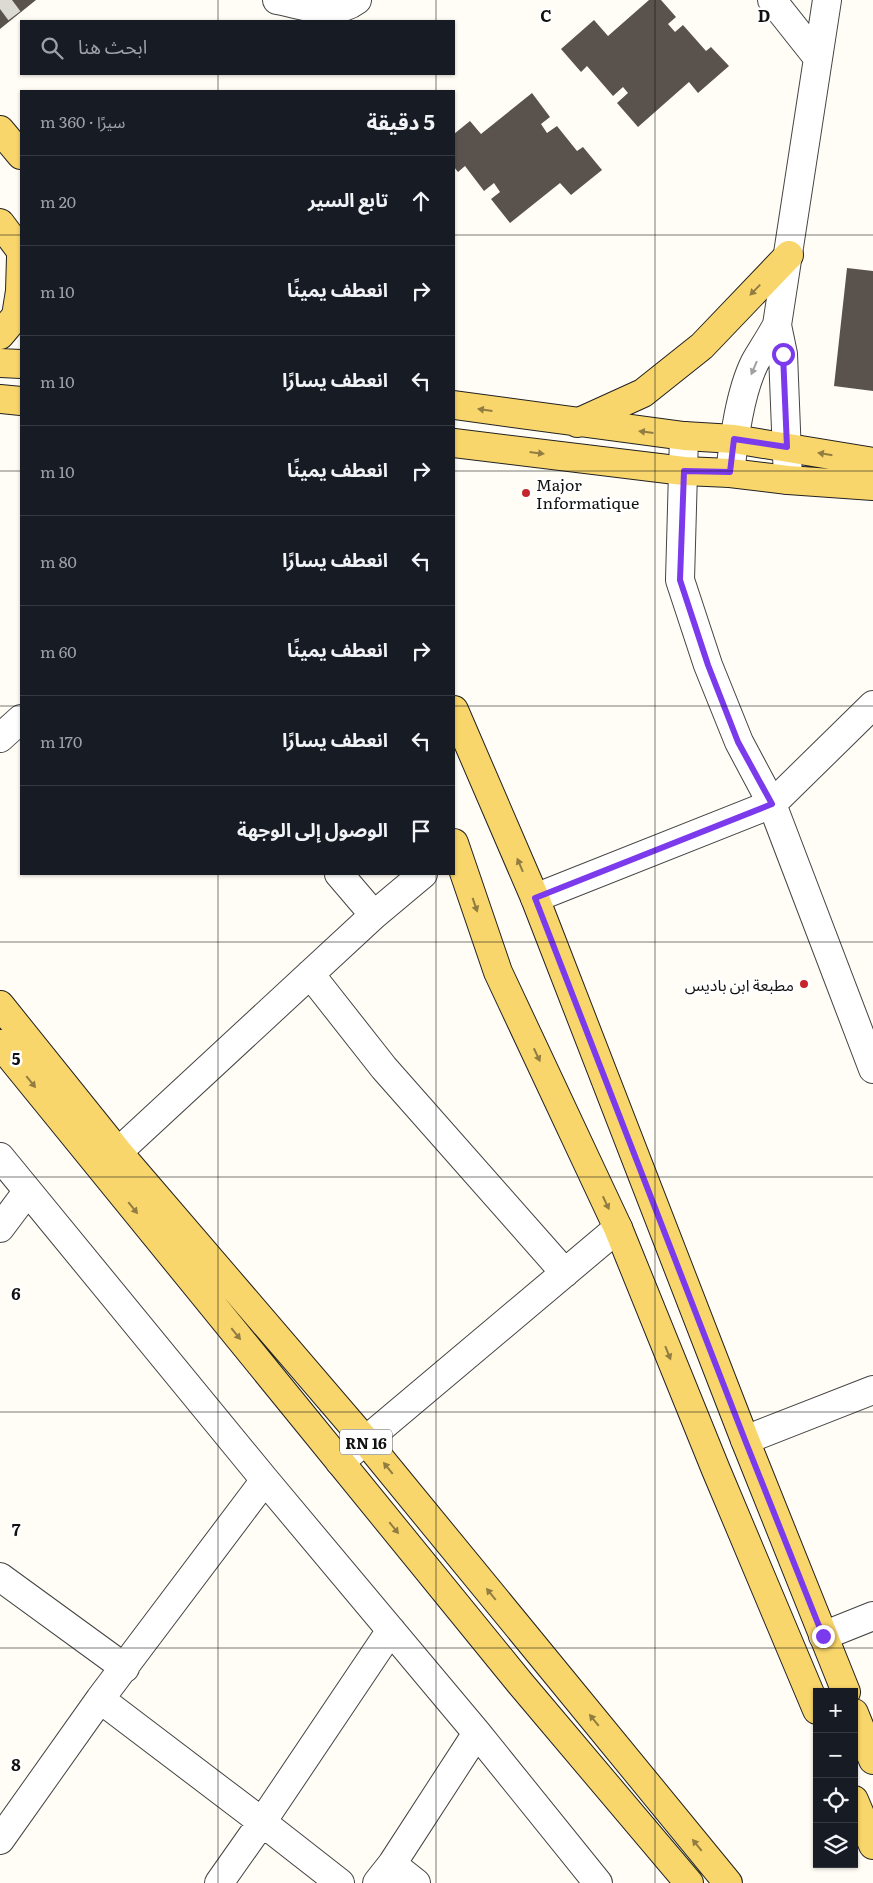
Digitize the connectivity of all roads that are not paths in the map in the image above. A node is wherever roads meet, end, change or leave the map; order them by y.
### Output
1 (277, 0) edge
2 (357, 0) edge
3 (772, 0) edge
4 (827, 0) edge
5 (818, 58) junction
6 (0, 130) edge
7 (20, 154) edge
8 (0, 223) edge
9 (20, 250) edge
10 (788, 255) junction
11 (20, 291) edge
12 (777, 325) junction
13 (0, 335) edge
14 (0, 362) edge
15 (20, 364) edge
16 (0, 399) edge
17 (20, 401) edge
18 (455, 405) edge
19 (577, 423) junction
20 (684, 436) junction
21 (734, 439) junction
22 (455, 443) edge
23 (484, 447) junction
24 (787, 447) junction
25 (873, 462) edge
26 (455, 463) edge
27 (684, 471) junction
28 (730, 472) junction
29 (788, 480) junction
30 (873, 486) edge
31 (871, 710) edge
32 (455, 712) edge
33 (20, 720) edge
34 (0, 738) edge
35 (772, 804) junction
36 (455, 849) edge
37 (340, 875) edge
38 (422, 875) edge
39 (535, 898) junction
40 (374, 915) junction
41 (310, 974) junction
42 (0, 1004) edge
43 (0, 1044) edge
44 (873, 1069) edge
45 (118, 1152) junction
46 (0, 1158) edge
47 (27, 1192) junction
48 (0, 1228) edge
49 (618, 1228) junction
50 (565, 1273) junction
51 (873, 1390) edge
52 (365, 1440) junction
53 (745, 1440) junction
54 (340, 1462) junction
55 (265, 1480) junction
56 (0, 1577) edge
57 (873, 1616) edge
58 (391, 1630) junction
59 (823, 1636) junction
60 (125, 1668) junction
61 (844, 1688) edge
62 (100, 1699) junction
63 (813, 1701) edge
64 (858, 1723) edge
65 (477, 1733) junction
66 (873, 1760) edge
67 (858, 1809) edge
68 (262, 1822) junction
69 (0, 1840) edge
70 (873, 1844) edge
71 (384, 1873) edge
72 (219, 1883) edge
73 (340, 1883) edge
74 (416, 1883) edge
75 (598, 1883) edge
76 (689, 1883) edge
77 (728, 1883) edge

1 - 2 street
3 - 5 street
4 - 5 street
5 - 10 street
6 - 7 main road
8 - 9 main road
10 - 12 street
10 -> 19 main road
11 - 13 main road
12 -> 21 street
12 - 24 street
14 - 15 main road
16 - 17 main road
19 -> 18 main road
20 -> 19 main road
20 - 21 main road
20 - 27 street
21 - 24 main road
21 - 28 street
22 - 23 main road
23 - 26 main road
23 -> 27 main road
25 -> 24 main road
24 - 29 street
27 - 28 main road
27 - 35 street
28 - 29 main road
29 - 30 main road
31 - 35 street
39 -> 32 main road
33 - 34 street
35 - 39 street
35 - 44 street
36 -> 49 main road
37 - 40 street
38 - 40 street
39 - 53 main road
40 - 41 street
41 - 45 street
41 - 50 street
42 - 45 main road, RN 16
43 -> 54 main road, RN 16
45 - 52 main road, RN 16
46 - 47 street
47 - 48 street
47 - 55 street
49 - 50 street
49 -> 63 main road
50 - 52 street
51 - 53 street
52 - 54 street
77 -> 52 main road, RN 16
53 - 59 main road
54 -> 76 main road, RN 16
55 - 58 street
55 - 60 street
56 - 60 street
57 - 59 street
58 - 65 street
58 - 68 street
59 - 61 main road
60 - 62 street
62 - 68 street
62 - 69 street
64 - 66 main road
65 - 71 street
65 - 75 street
67 - 70 main road
68 - 72 street
68 - 73 street
71 - 74 street

